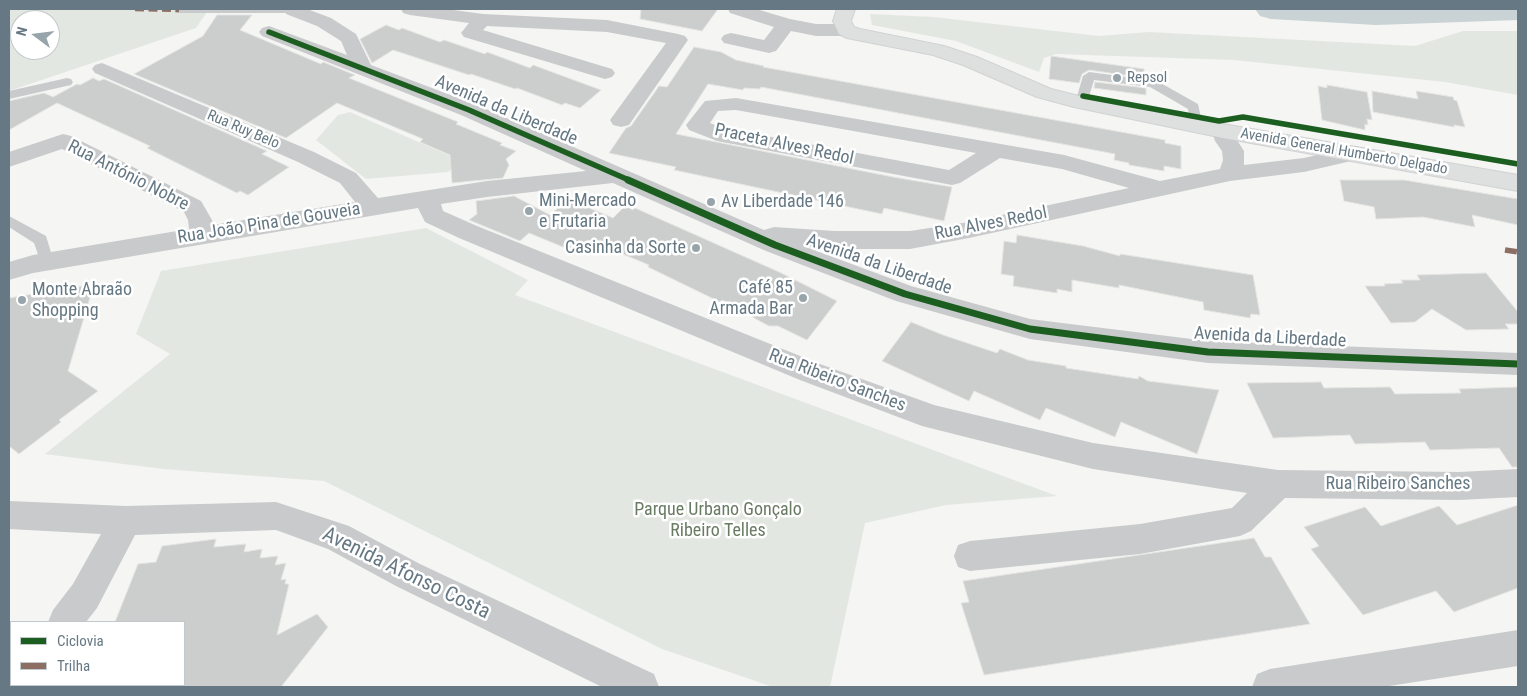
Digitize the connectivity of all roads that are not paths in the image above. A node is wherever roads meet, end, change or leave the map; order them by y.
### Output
1 (295, 9) edge
2 (737, 9) edge
3 (846, 9) edge
4 (179, 10) edge
5 (405, 13) edge
6 (786, 24) junction
7 (477, 26) junction
8 (846, 30) junction
9 (269, 32) dead end
10 (731, 39) dead end
11 (362, 68) junction
12 (102, 70) dead end
13 (606, 74) dead end
14 (67, 82) dead end
15 (9, 95) edge
16 (1081, 104) junction
17 (621, 120) dead end
18 (1197, 126) junction
19 (1223, 132) junction
20 (558, 150) junction
21 (997, 150) junction
22 (1356, 153) junction
23 (9, 160) edge
24 (1230, 174) junction
25 (616, 175) junction
26 (1518, 183) edge
27 (531, 184) junction
28 (1160, 189) junction
29 (428, 199) junction
30 (372, 207) junction
31 (9, 221) edge
32 (748, 232) junction
33 (202, 235) junction
34 (47, 262) junction
35 (9, 271) edge
36 (1518, 364) edge
37 (1518, 483) edge
38 (1278, 484) junction
39 (9, 516) edge
40 (126, 521) junction
41 (970, 556) dead end
42 (66, 621) edge
43 (1518, 648) edge
44 (641, 687) edge
45 (1270, 687) edge

1 - 4 lane
1 - 11 street
2 - 6 street
3 - 8 street
5 - 7 street
6 - 8 street
6 - 10 street
7 - 13 street
7 - 17 street
8 - 16 street, Avenida General Humberto Delgado
9 - 11 street, Avenida da Liberdade
11 - 20 street, Avenida da Liberdade
12 - 30 street, Rua Ruy Belo
14 - 15 lane
16 - 18 street, Avenida General Humberto Delgado
16 - 18 lane
18 - 19 street, Avenida General Humberto Delgado
19 - 22 street, Avenida General Humberto Delgado
19 - 24 street
20 - 25 street, Avenida da Liberdade
20 - 27 street
21 - 21 street, Praceta Alves Redol
21 - 28 street, Praceta Alves Redol
22 - 24 street, Rua Alves Redol
22 - 26 street, Avenida General Humberto Delgado
23 - 33 street, Rua António Nobre
24 - 28 street, Rua Alves Redol
25 - 27 street, Rua João Pina de Gouveia
25 - 32 street, Avenida da Liberdade
27 - 29 street, Rua João Pina de Gouveia
28 - 32 street, Rua Alves Redol
29 - 30 street, Rua João Pina de Gouveia
29 - 38 street, Rua Ribeiro Sanches
30 - 33 street, Rua João Pina de Gouveia
31 - 34 lane
32 - 36 street, Avenida da Liberdade
33 - 34 street, Rua João Pina de Gouveia
34 - 35 street, Rua João Pina de Gouveia
37 - 38 street, Rua Ribeiro Sanches
38 - 41 street
39 - 40 street, Avenida Afonso Costa
40 - 42 street
40 - 44 street, Avenida Afonso Costa
43 - 45 street

